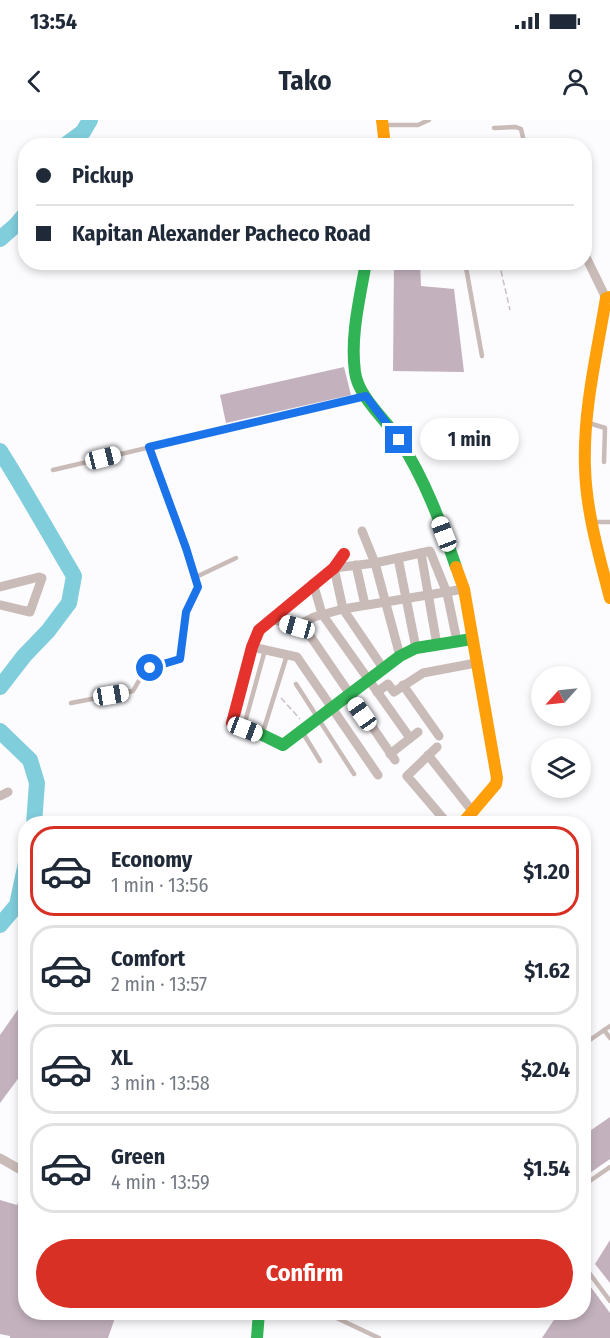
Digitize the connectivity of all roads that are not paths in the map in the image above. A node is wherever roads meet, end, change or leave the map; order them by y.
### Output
1 (429, 120) edge
2 (383, 123) edge
3 (494, 128) dead end
4 (384, 138) edge
5 (523, 138) edge
6 (592, 268) edge
7 (364, 270) edge
8 (466, 270) edge
9 (608, 297) edge
10 (482, 356) dead end
11 (366, 396) junction
12 (588, 423) junction
13 (149, 447) junction
14 (604, 462) dead end
15 (53, 470) dead end
16 (593, 522) junction
17 (610, 522) edge
18 (362, 531) dead end
19 (421, 553) junction
20 (344, 554) dead end
21 (236, 558) dead end
22 (398, 558) junction
23 (375, 563) junction
24 (356, 565) junction
25 (334, 568) junction
26 (196, 577) junction
27 (608, 582) edge
28 (314, 583) junction
29 (0, 587) edge
30 (464, 589) junction
31 (447, 593) junction
32 (429, 596) junction
33 (610, 598) edge
34 (407, 599) junction
35 (386, 602) junction
36 (0, 605) edge
37 (365, 605) junction
38 (343, 609) junction
39 (322, 614) junction
40 (270, 619) junction
41 (302, 624) junction
42 (472, 639) junction
43 (457, 641) junction
44 (437, 645) junction
45 (252, 647) junction
46 (416, 648) junction
47 (266, 650) junction
48 (287, 654) junction
49 (400, 656) junction
50 (476, 663) junction
51 (384, 668) junction
52 (368, 680) junction
53 (296, 684) dead end
54 (404, 685) junction
55 (377, 692) junction
56 (349, 695) junction
57 (71, 703) dead end
58 (333, 708) junction
59 (318, 718) junction
60 (238, 724) junction
61 (304, 729) junction
62 (418, 732) dead end
63 (262, 735) junction
64 (439, 736) dead end
65 (410, 738) junction
66 (437, 747) dead end
67 (428, 755) junction
68 (320, 761) dead end
69 (354, 774) dead end
70 (378, 775) dead end
71 (473, 812) junction
72 (441, 816) edge
73 (469, 816) edge
74 (610, 1026) edge
75 (604, 1030) junction
76 (610, 1038) edge
77 (591, 1039) edge
78 (0, 1158) edge
79 (610, 1167) edge
80 (18, 1168) edge
81 (591, 1180) edge
82 (591, 1275) edge
83 (610, 1301) edge
84 (258, 1320) edge
85 (341, 1320) edge
86 (257, 1338) edge
87 (379, 1338) edge

1 - 2 lane
2 - 4 street
3 - 5 lane
6 - 9 street
7 - 11 street
8 - 10 lane
9 - 12 street
11 - 13 lane
11 - 30 street
12 - 14 lane
12 - 16 street
13 - 15 lane
13 - 26 lane
16 - 17 lane
16 - 27 street
18 - 23 street
19 - 22 street
19 - 31 street
19 - 32 street
20 - 25 street
21 - 26 lane
22 - 23 street
22 - 34 street
23 - 24 street
23 - 35 street
24 - 25 street
24 - 37 street
25 - 28 street
25 - 38 street
26 - 57 lane
27 - 33 street
28 - 39 street
28 - 40 street
29 - 36 street
30 - 31 street
30 - 42 street
31 - 32 street
31 - 43 street
32 - 34 street
32 - 44 street
34 - 35 street
34 - 46 street
35 - 37 street
35 - 49 street
37 - 38 street
38 - 39 street
38 - 51 street
39 - 41 street
39 - 52 street
40 - 41 street
40 - 45 street
41 - 56 street
42 - 43 street
42 - 50 street
43 - 44 street
44 - 46 street
45 - 47 street
45 - 60 street
46 - 49 street
47 - 48 street
47 - 60 lane
48 - 58 street
48 - 63 lane
49 - 51 street
50 - 54 street
50 - 71 street
51 - 52 street
52 - 55 street
52 - 56 street
53 - 59 lane
54 - 55 street
54 - 64 street
55 - 65 street
56 - 58 street
56 - 65 street
58 - 59 street
58 - 70 street
59 - 61 street
59 - 69 lane
60 - 63 street
61 - 63 street
61 - 68 lane
62 - 65 street
66 - 67 street
67 - 71 street
67 - 72 street
71 - 73 street
74 - 75 lane
75 - 76 lane
75 - 77 lane
78 - 80 street
79 - 81 lane
82 - 83 lane
84 - 86 street
85 - 87 lane

